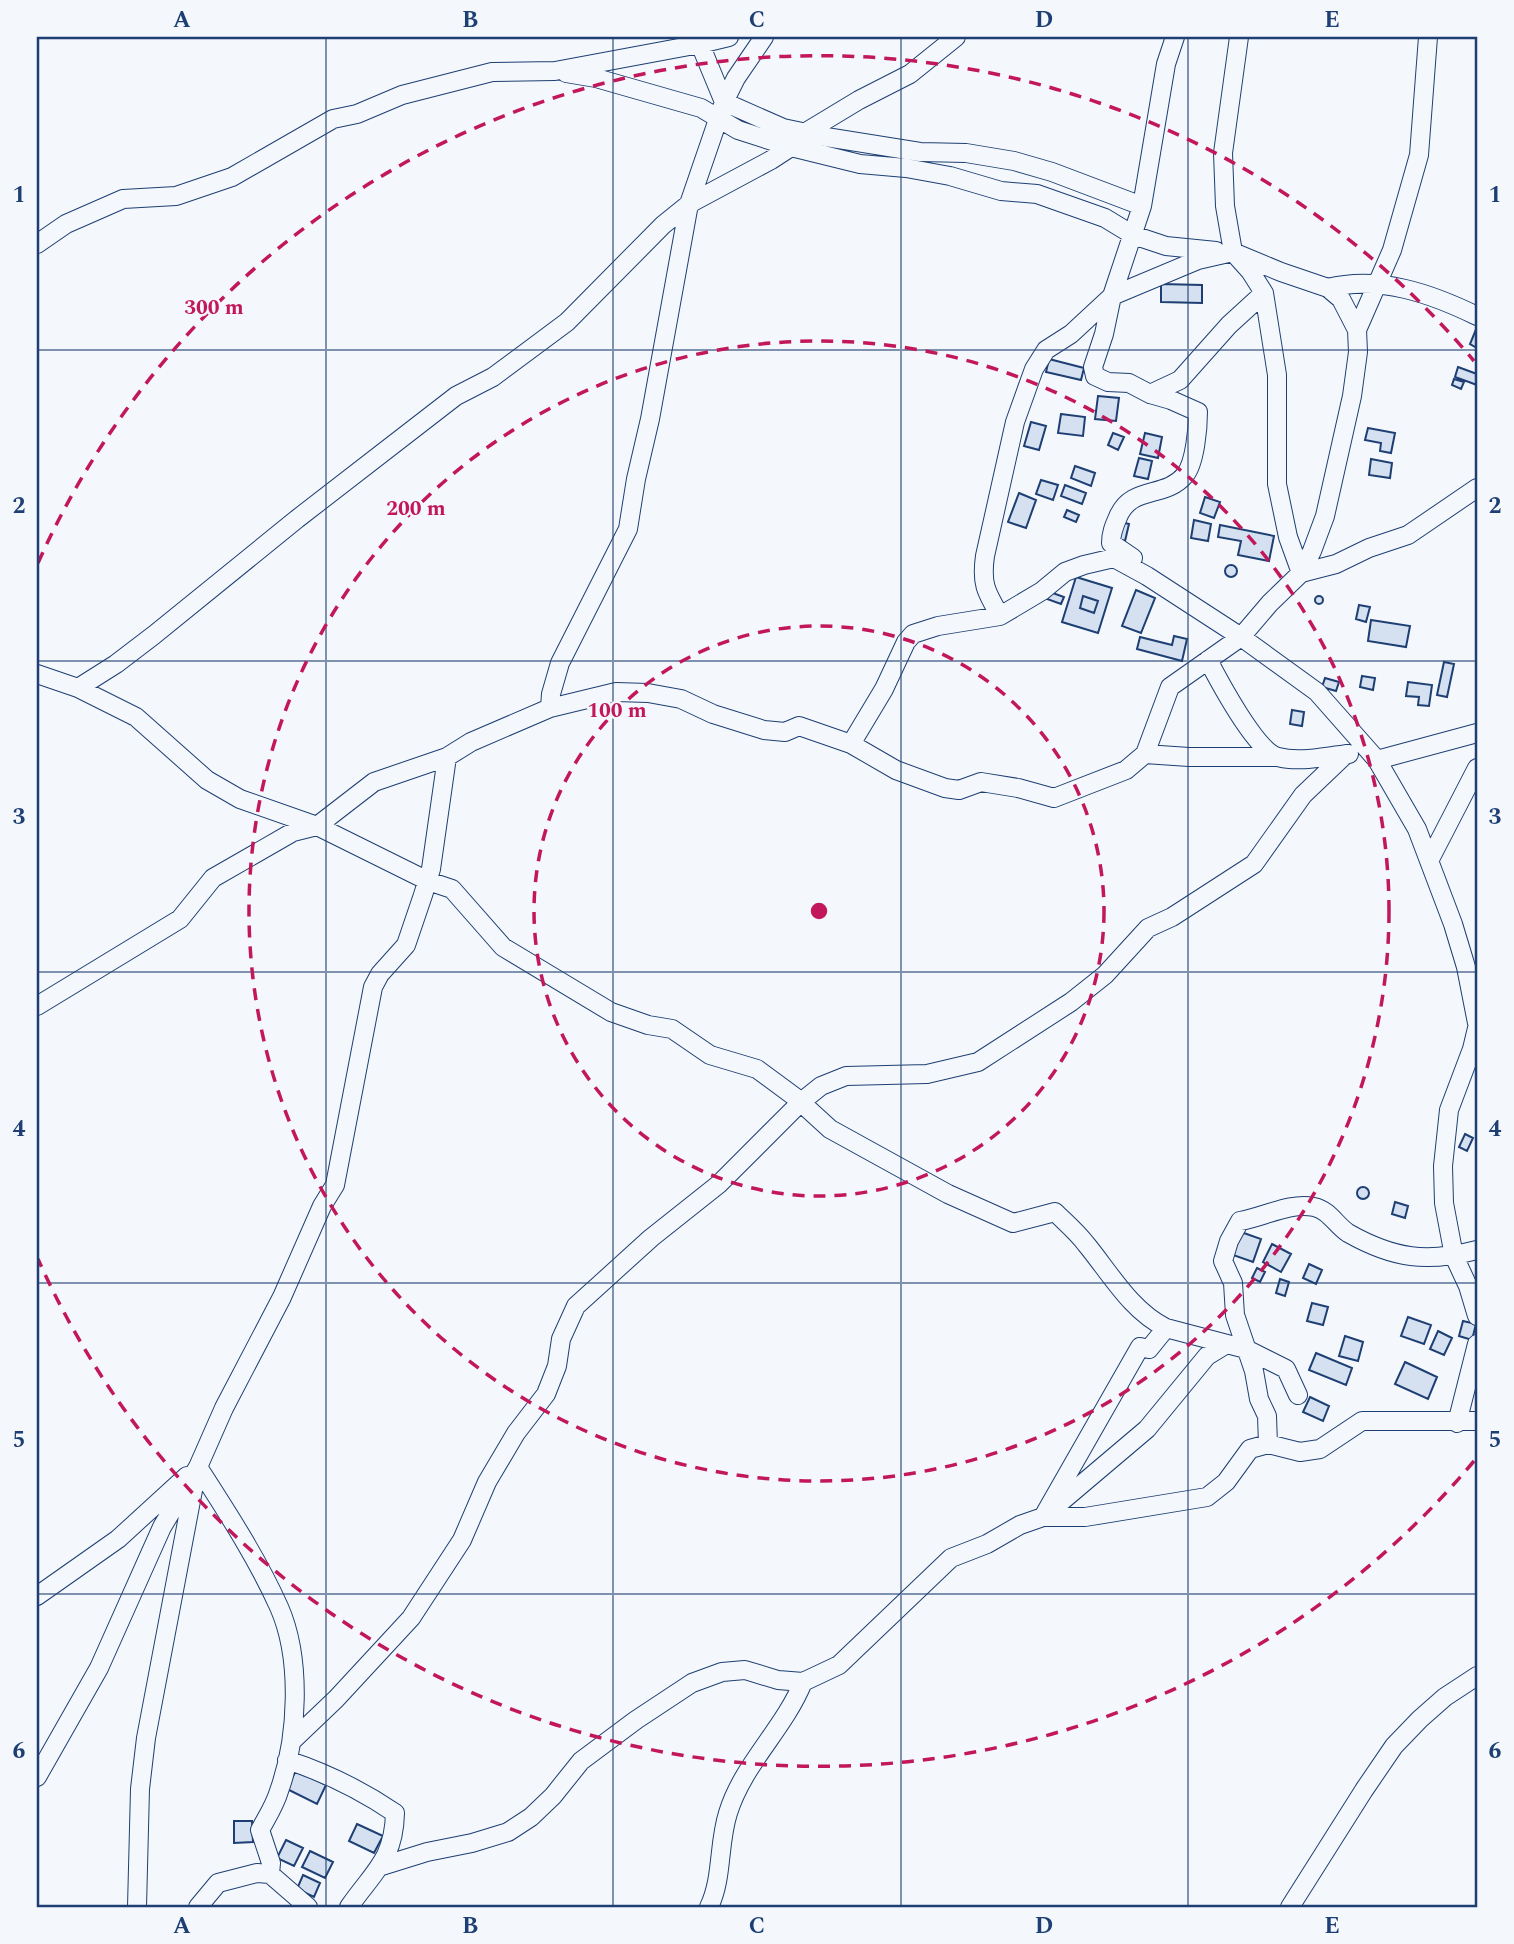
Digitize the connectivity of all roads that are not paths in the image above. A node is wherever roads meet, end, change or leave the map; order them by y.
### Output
1 (729, 37) edge
2 (764, 37) edge
3 (956, 37) edge
4 (1175, 37) edge
5 (1239, 37) edge
6 (1428, 37) edge
7 (700, 44) junction
8 (555, 71) junction
9 (722, 111) junction
10 (806, 132) junction
11 (790, 148) junction
12 (689, 204) junction
13 (1142, 206) junction
14 (1133, 234) junction
15 (37, 244) edge
16 (1233, 251) junction
17 (1376, 284) junction
18 (1328, 288) junction
19 (1264, 293) junction
20 (1112, 296) junction
21 (1477, 316) edge
22 (1357, 330) junction
23 (1150, 394) junction
24 (1477, 488) edge
25 (1301, 573) junction
26 (1147, 576) junction
27 (1000, 616) junction
28 (1241, 637) junction
29 (1209, 660) junction
30 (37, 674) edge
31 (78, 688) junction
32 (551, 708) junction
33 (1477, 733) edge
34 (851, 744) junction
35 (1144, 754) junction
36 (1346, 754) junction
37 (447, 757) junction
38 (1276, 757) junction
39 (1373, 757) junction
40 (1477, 768) edge
41 (317, 826) junction
42 (1429, 861) junction
43 (428, 881) junction
44 (37, 1006) edge
45 (1477, 1025) edge
46 (801, 1102) junction
47 (1477, 1250) edge
48 (1454, 1256) junction
49 (1477, 1316) edge
50 (1166, 1328) junction
51 (1477, 1344) edge
52 (1225, 1345) junction
53 (1246, 1349) junction
54 (1298, 1395) dead end
55 (1477, 1421) edge
56 (1457, 1423) junction
57 (1268, 1444) junction
58 (198, 1467) junction
59 (1043, 1517) junction
60 (37, 1595) edge
61 (1477, 1676) edge
62 (803, 1682) junction
63 (293, 1740) junction
64 (287, 1760) junction
65 (37, 1777) edge
66 (382, 1866) junction
67 (270, 1874) junction
68 (137, 1907) edge
69 (198, 1907) edge
70 (308, 1907) edge
71 (349, 1907) edge
72 (709, 1907) edge
73 (1290, 1907) edge

1 - 7 street
2 - 9 street
3 - 10 street
4 - 13 street
5 - 16 street
6 - 17 street
7 - 8 street
7 - 9 street
8 - 9 street
8 - 15 street
9 - 10 street
9 - 11 street
9 - 12 street
10 - 11 street
10 - 13 street
11 - 12 street
11 - 14 street
12 - 31 street
12 - 32 street
13 - 14 street
14 - 16 street
14 - 20 street
16 - 18 street
16 - 19 street
16 - 20 street
17 - 18 street
17 - 21 street
17 - 22 street
18 - 22 street
19 - 23 street
19 - 25 street
20 - 23 street
20 - 27 street
22 - 25 street
23 - 26 street
24 - 25 street
25 - 28 street
26 - 27 street
26 - 28 street
27 - 34 street
28 - 29 street
28 - 39 street
29 - 35 street
29 - 38 street
30 - 31 street
31 - 41 street
32 - 34 street
32 - 37 street
33 - 39 street
34 - 35 street
35 - 38 street
36 - 38 street
36 - 39 street
36 - 46 street
37 - 41 street
37 - 43 street
39 - 42 street
40 - 42 street
41 - 43 street
41 - 44 street
42 - 45 street
43 - 46 street
43 - 58 street
45 - 48 street
46 - 50 street
46 - 63 street
47 - 48 street
48 - 49 street
48 - 53 street
50 - 52 street
50 - 59 street
51 - 56 street
52 - 53 street
52 - 59 street
53 - 54 street
53 - 57 street
55 - 56 street
56 - 57 street
57 - 59 street
58 - 60 street
58 - 63 street
58 - 65 street
58 - 68 street
59 - 62 street
61 - 73 street
62 - 66 street
62 - 72 street
63 - 64 street
64 - 66 street
64 - 67 street
66 - 71 street
67 - 69 street
67 - 70 street

